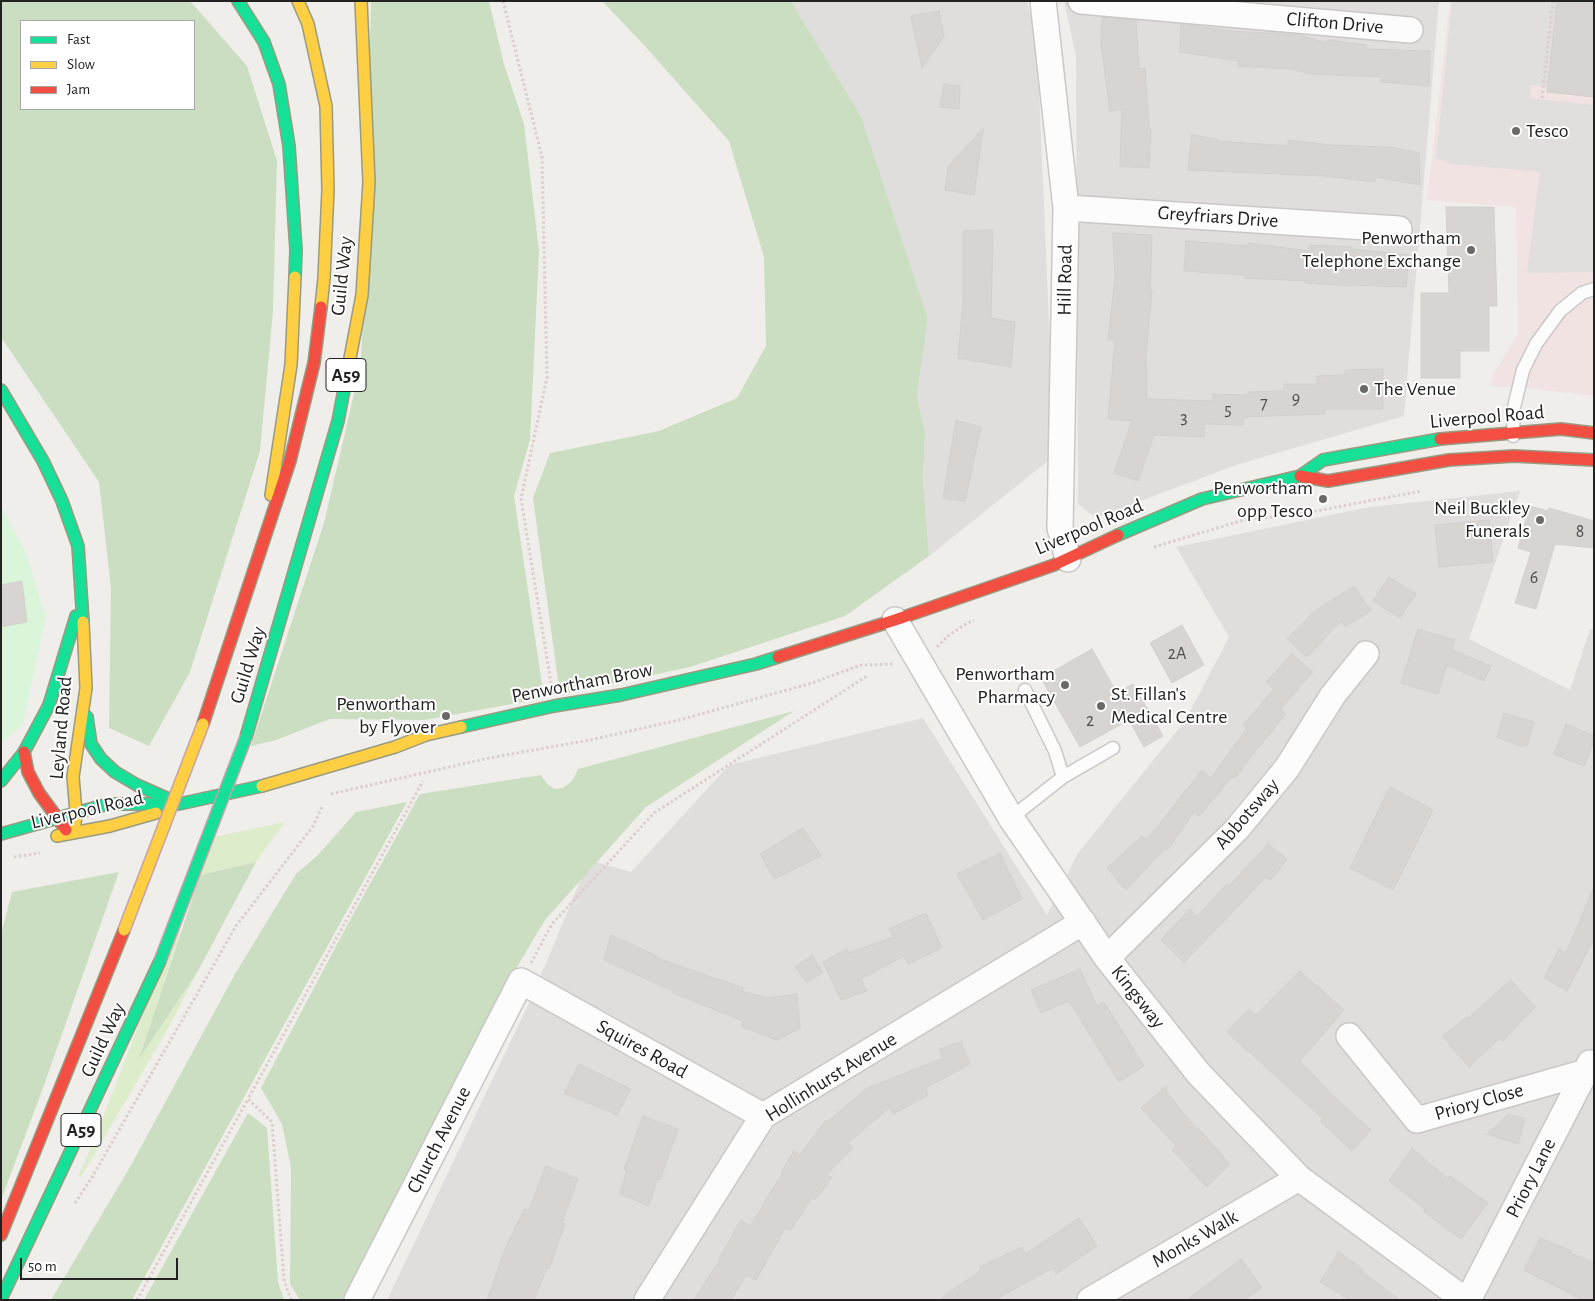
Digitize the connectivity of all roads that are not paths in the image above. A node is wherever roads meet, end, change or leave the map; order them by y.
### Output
1 (238, 1) edge
2 (298, 1) edge
3 (362, 1) edge
4 (1044, 1) edge
5 (1081, 1) edge
6 (1410, 30) dead end
7 (1066, 208) junction
8 (1399, 229) dead end
9 (1594, 289) edge
10 (1, 390) edge
11 (1513, 433) junction
12 (1594, 433) edge
13 (1514, 456) junction
14 (1594, 460) edge
15 (1300, 476) junction
16 (264, 534) junction
17 (1068, 559) junction
18 (82, 596) junction
19 (895, 620) junction
20 (1366, 654) dead end
21 (86, 688) junction
22 (1025, 690) dead end
23 (1114, 748) dead end
24 (24, 752) junction
25 (1063, 777) junction
26 (1, 781) edge
27 (277, 783) joint
28 (179, 804) junction
29 (76, 812) junction
30 (57, 818) junction
31 (1011, 818) junction
32 (72, 833) junction
33 (1, 834) edge
34 (45, 838) dead end
35 (1084, 922) junction
36 (1107, 958) junction
37 (521, 981) joint
38 (1349, 1036) dead end
39 (1590, 1064) edge
40 (763, 1116) junction
41 (1299, 1178) junction
42 (1, 1235) edge
43 (1, 1299) edge
44 (357, 1300) edge
45 (647, 1300) edge
46 (1090, 1300) edge
47 (1467, 1300) edge

1 - 16 main road
2 - 16 main road, Guild Way / A59
3 - 43 main road, Guild Way / A59, bridge
4 - 7 street, Hill Road
5 - 6 street, Clifton Drive
7 - 8 street, Greyfriars Drive
7 - 17 street, Hill Road
9 - 11 lane
10 - 18 main road, Leyland Road
11 - 12 main road, Liverpool Road
11 - 13 lane
11 - 15 main road, Liverpool Road
13 - 14 main road, Liverpool Road
13 - 15 main road, Liverpool Road
15 - 17 main road, Liverpool Road
16 - 42 main road, Guild Way / A59, bridge
17 - 19 main road, Liverpool Road
18 - 21 main road, Leyland Road
18 - 24 main road, Leyland Road
19 - 27 main road, Penwortham Brow
19 - 31 street, Kingsway
20 - 36 street, Abbotsway
21 - 28 main road
21 - 29 main road, Leyland Road
22 - 25 lane
23 - 25 lane
24 - 26 main road, Leyland Road
24 - 30 main road
25 - 31 lane
27 - 28 main road, Liverpool Road
28 - 29 main road, Liverpool Road
28 - 32 main road, Liverpool Road
29 - 30 main road, Liverpool Road
29 - 32 main road, Leyland Road
30 - 32 main road
30 - 33 main road, Liverpool Road
31 - 35 street, Kingsway
32 - 34 main road, Liverpool Road
35 - 36 street, Kingsway
35 - 40 street, Hollinhurst Avenue
36 - 41 street, Kingsway
37 - 40 street, Squires Road
37 - 44 street, Church Avenue
38 - 39 street, Priory Close
39 - 47 street, Priory Lane
40 - 45 street, Hollinhurst Avenue
41 - 46 street, Monks Walk
41 - 47 street, Kingsway

